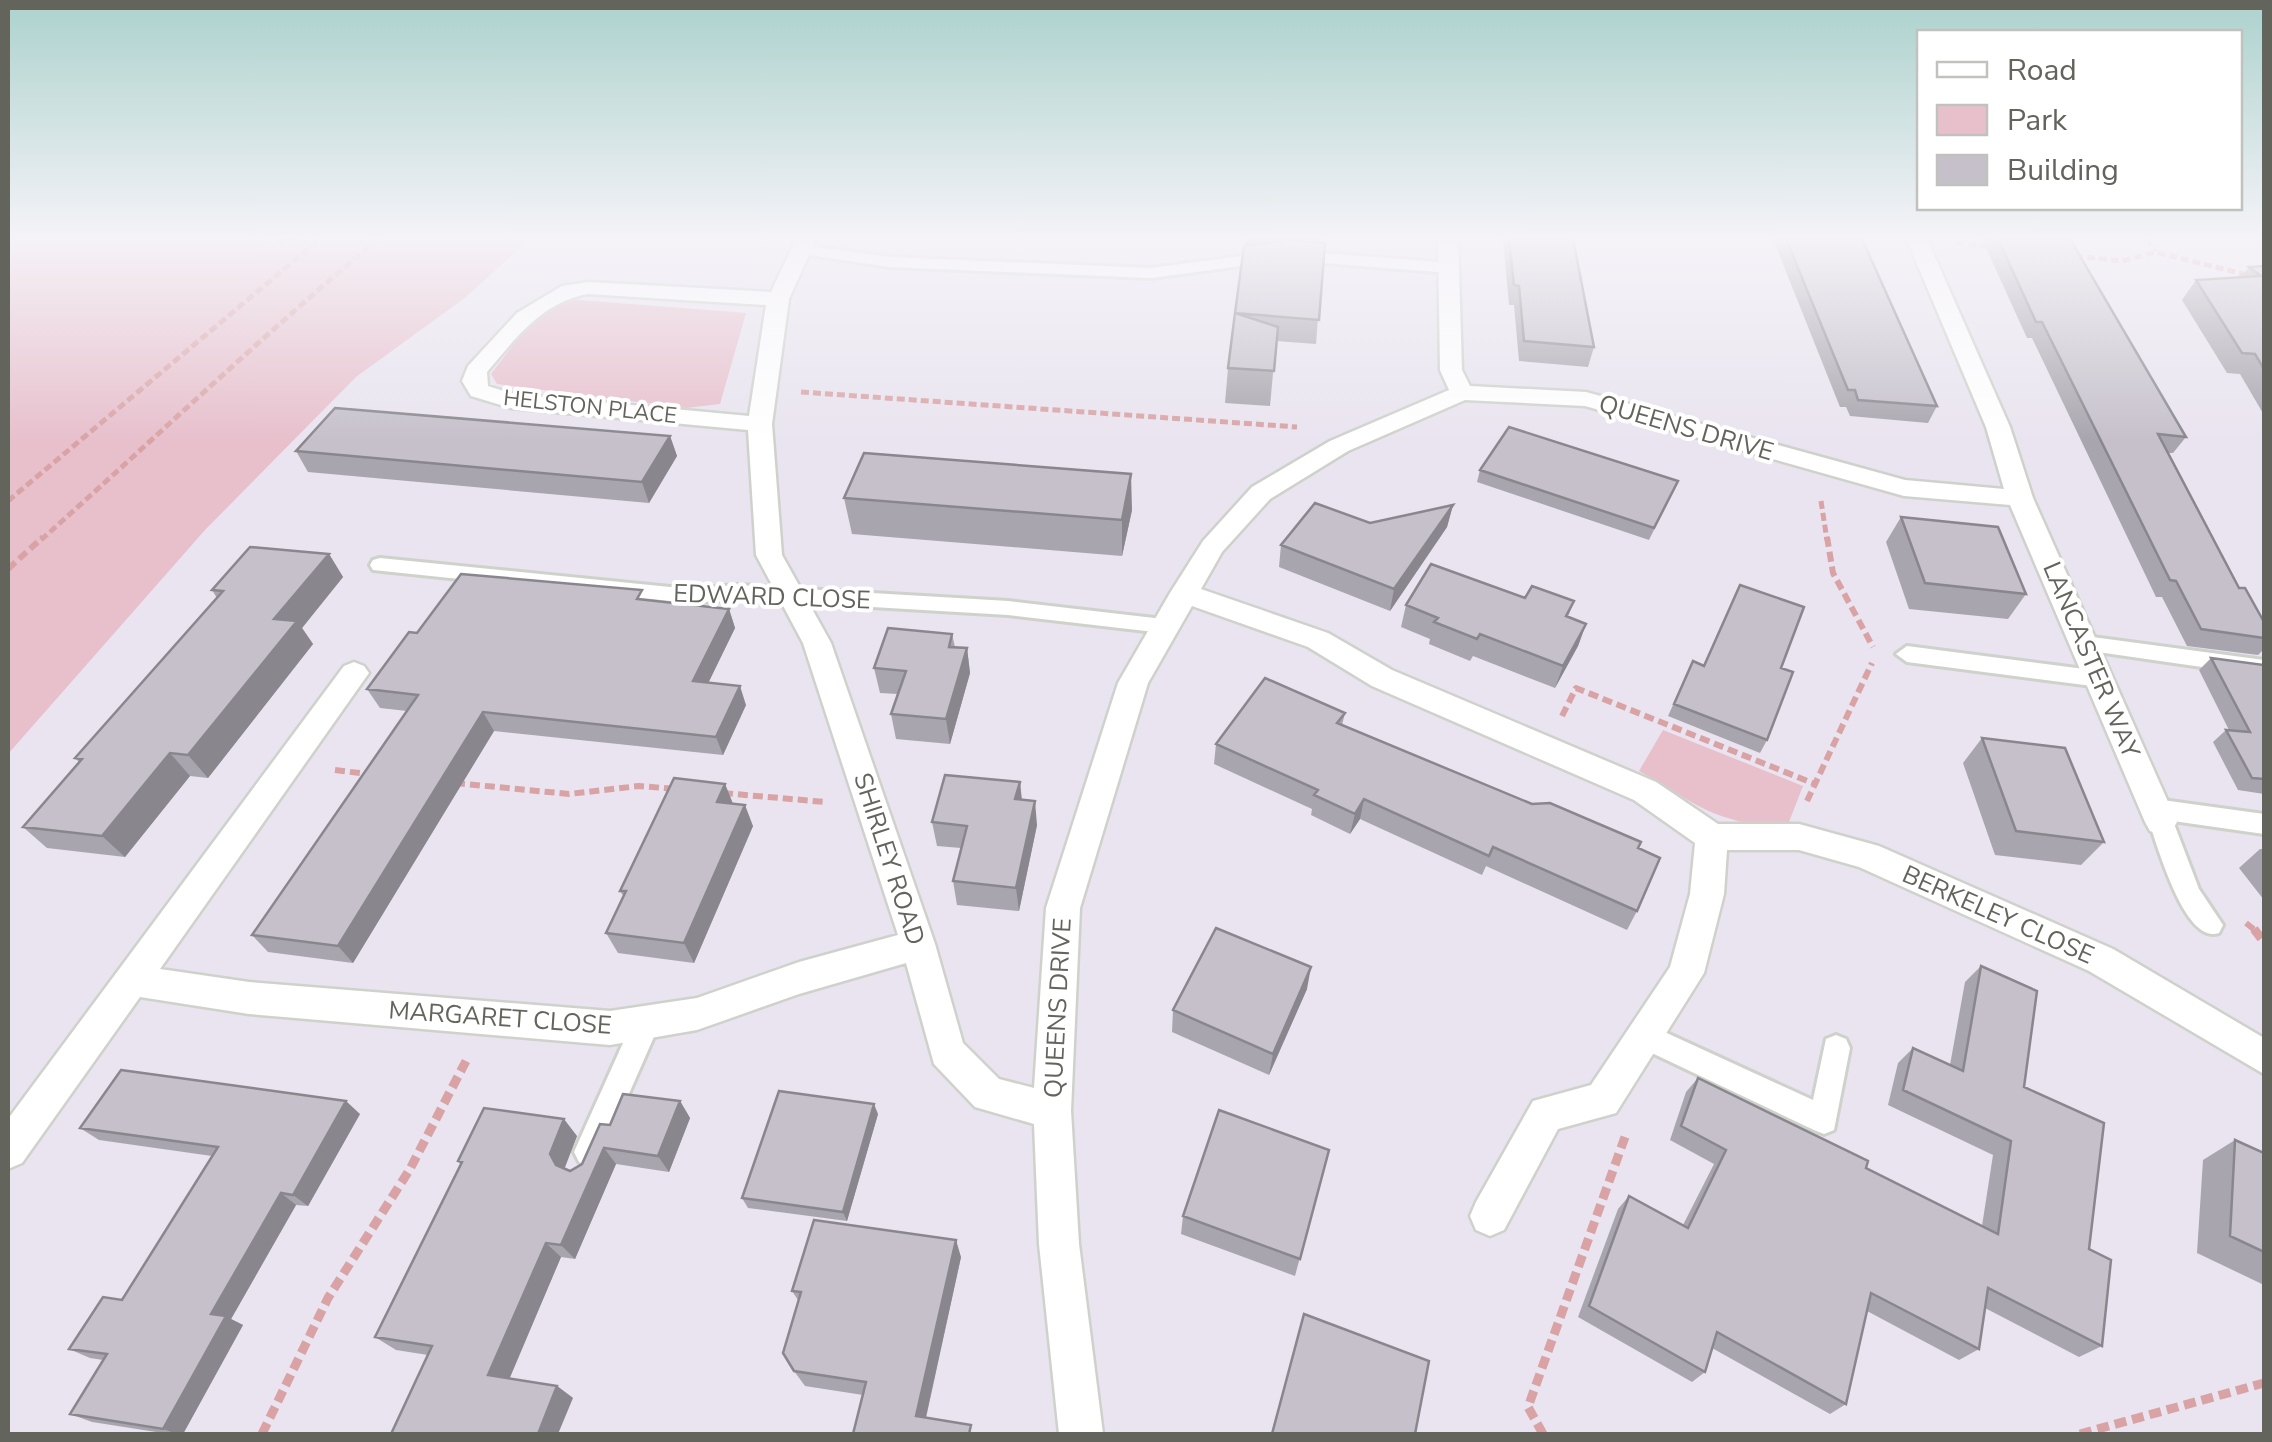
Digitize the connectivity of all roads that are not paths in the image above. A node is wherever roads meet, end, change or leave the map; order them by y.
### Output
1 (537, 306) edge
2 (777, 306) edge
3 (1450, 306) edge
4 (1946, 306) edge
5 (1462, 393) junction
6 (760, 424) junction
7 (2020, 498) junction
8 (380, 564) dead end
9 (1184, 593) junction
10 (790, 596) junction
11 (1163, 626) junction
12 (2085, 644) junction
13 (1907, 654) dead end
14 (2264, 668) edge
15 (354, 674) dead end
16 (2100, 679) junction
17 (2158, 816) junction
18 (2264, 824) edge
19 (1712, 837) junction
20 (2210, 925) dead end
21 (918, 944) junction
22 (132, 980) junction
23 (646, 1023) junction
24 (1645, 1036) junction
25 (1836, 1048) dead end
26 (2264, 1057) edge
27 (1052, 1111) junction
28 (8, 1150) edge
29 (582, 1168) edge
30 (1490, 1216) dead end
31 (1081, 1434) edge

1 - 6 street, HELSTON PLACE
2 - 6 street, SHIRLEY ROAD
3 - 5 street
4 - 7 street, LANCASTER WAY
5 - 7 street, QUEENS DRIVE
5 - 9 street, QUEENS DRIVE
6 - 10 street, SHIRLEY ROAD
7 - 12 street, LANCASTER WAY
8 - 10 lane, EDWARD CLOSE
9 - 11 street, QUEENS DRIVE
9 - 19 street
10 - 11 lane, EDWARD CLOSE
10 - 21 street, SHIRLEY ROAD
11 - 27 street, QUEENS DRIVE
12 - 14 lane
12 - 16 street, LANCASTER WAY
13 - 16 lane
15 - 22 street
16 - 17 street, LANCASTER WAY
17 - 18 lane
17 - 20 lane
19 - 24 street
19 - 26 street, BERKELEY CLOSE
21 - 23 street, MARGARET CLOSE
21 - 27 street, SHIRLEY ROAD
22 - 23 street, MARGARET CLOSE
22 - 28 street
23 - 29 lane
24 - 25 lane
24 - 30 street
27 - 31 street

